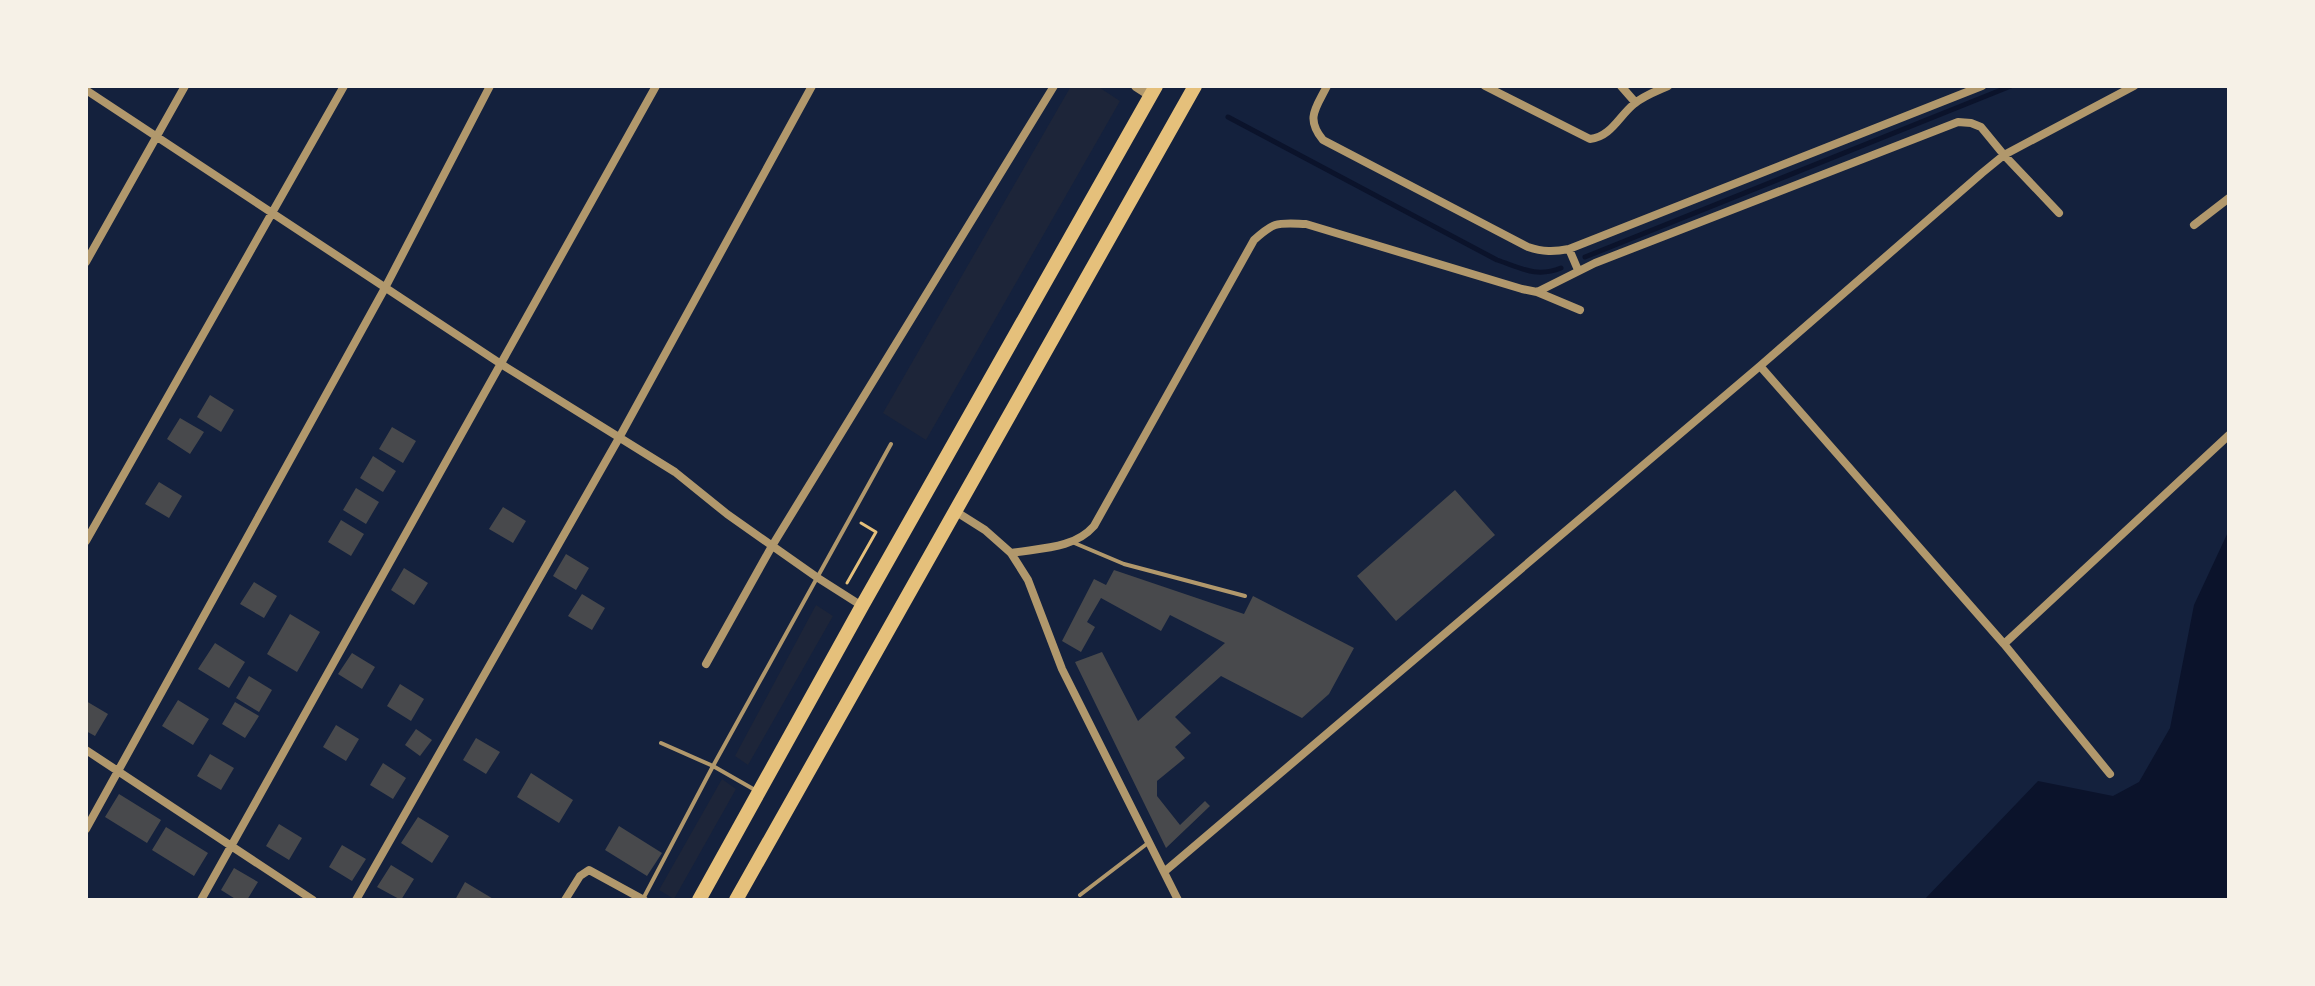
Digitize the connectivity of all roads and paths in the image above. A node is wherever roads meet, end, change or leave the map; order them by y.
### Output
1 (185, 86) edge
2 (344, 86) edge
3 (490, 86) edge
4 (656, 86) edge
5 (812, 86) edge
6 (1054, 86) edge
7 (1136, 86) edge
8 (1195, 86) edge
9 (1327, 86) edge
10 (1485, 86) edge
11 (1621, 86) edge
12 (1668, 86) edge
13 (1982, 86) edge
14 (2134, 86) edge
15 (86, 90) edge
16 (1153, 90) edge
17 (1635, 102) junction
18 (157, 135) junction
19 (2004, 155) junction
20 (2229, 198) edge
21 (272, 212) junction
22 (2059, 213) dead end
23 (2194, 225) dead end
24 (1569, 249) junction
25 (86, 262) edge
26 (1578, 270) junction
27 (385, 288) junction
28 (1537, 292) junction
29 (1580, 310) dead end
30 (501, 364) junction
31 (1760, 366) junction
32 (2229, 435) edge
33 (619, 438) junction
34 (891, 444) dead end
35 (954, 511) junction
36 (851, 517) junction
37 (86, 541) edge
38 (1072, 542) junction
39 (772, 546) junction
40 (1011, 553) junction
41 (818, 578) junction
42 (841, 593) junction
43 (1245, 596) dead end
44 (862, 606) junction
45 (2004, 644) junction
46 (706, 664) dead end
47 (661, 743) dead end
48 (86, 750) edge
49 (713, 766) junction
50 (118, 772) junction
51 (2110, 774) dead end
52 (758, 792) junction
53 (86, 829) edge
54 (1148, 843) junction
55 (231, 848) junction
56 (1164, 872) junction
57 (1080, 895) dead end
58 (201, 900) edge
59 (313, 900) edge
60 (356, 900) edge
61 (565, 900) edge
62 (643, 900) edge
63 (699, 900) edge
64 (736, 900) edge
65 (1178, 900) edge

1 - 18 street
2 - 21 street
3 - 27 street
4 - 30 street
5 - 33 street
6 - 39 street
7 - 16 street
8 - 35 highway
9 - 24 street
10 - 17 street
11 - 17 street
12 - 17 street
13 - 24 street
14 - 19 street
15 - 18 street
16 - 44 highway
18 - 21 street
18 - 25 street
19 - 22 street
19 - 26 street
19 - 31 street
20 - 23 street
21 - 27 street
21 - 37 street
24 - 26 street
26 - 28 street
27 - 30 street
27 - 50 street
28 - 29 street
28 - 38 street
30 - 33 street
30 - 55 street
31 - 45 street
31 - 56 street
32 - 45 street
33 - 39 street
33 - 60 street
34 - 36 lane
35 - 40 street
35 - 64 highway
36 - 41 lane
36 - 42 path
38 - 40 street
38 - 43 lane
39 - 41 street
39 - 46 street
40 - 54 street
41 - 42 street
41 - 49 lane
42 - 44 street
44 - 52 highway
45 - 51 street
47 - 49 lane
48 - 50 street
49 - 52 lane
49 - 62 lane
50 - 53 street
50 - 55 street
52 - 63 highway
54 - 56 street
54 - 57 lane
55 - 58 street
55 - 59 street
56 - 65 street
61 - 62 street

